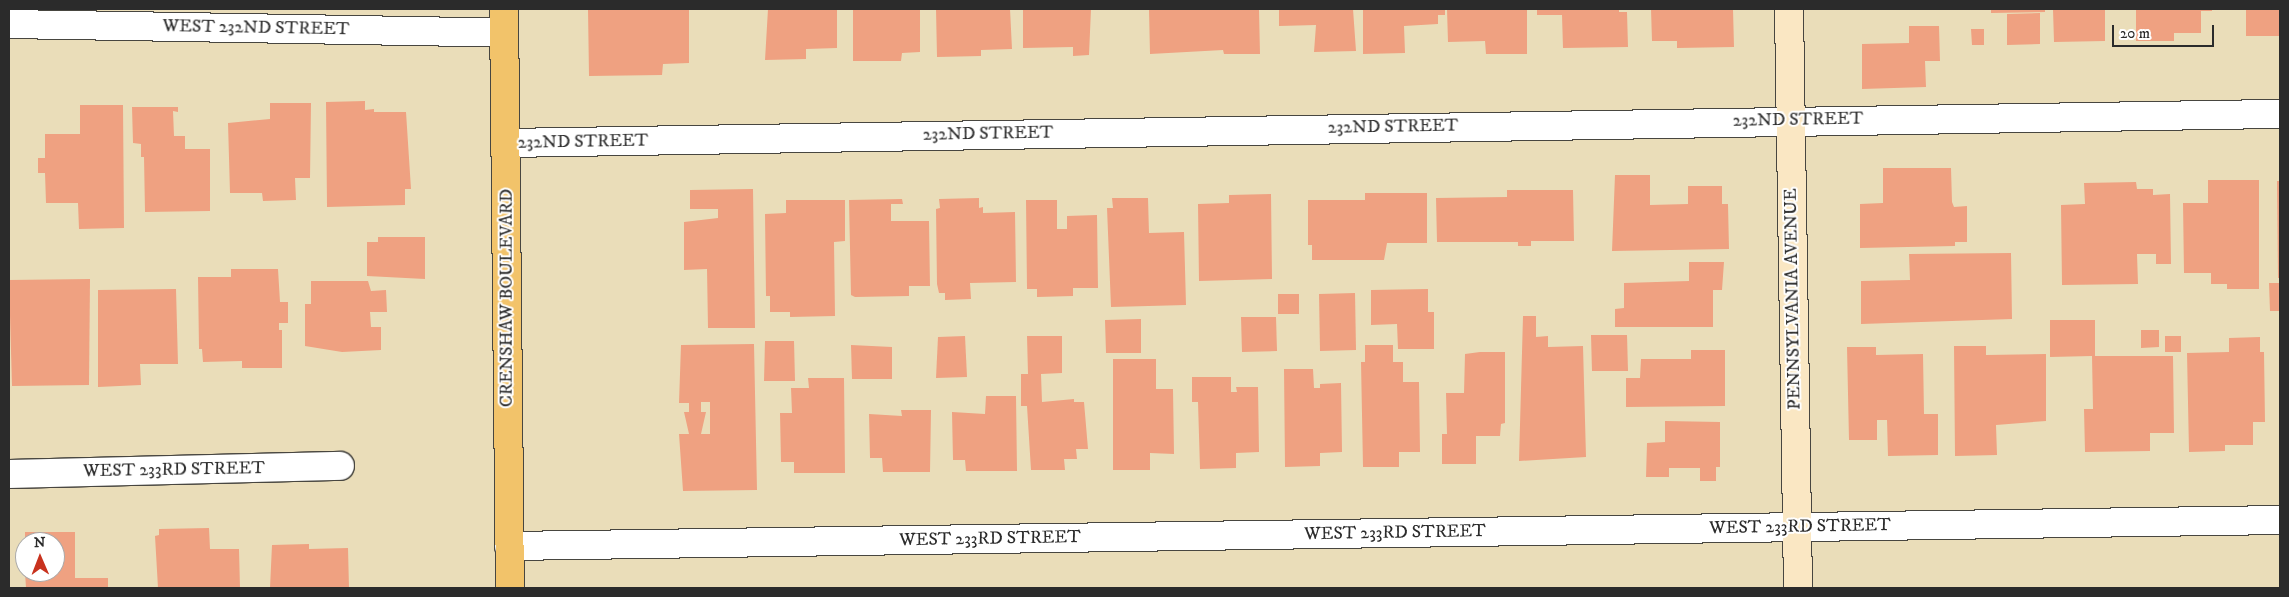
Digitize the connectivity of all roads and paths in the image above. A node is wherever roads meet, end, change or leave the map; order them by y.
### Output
1 (1789, 9) edge
2 (504, 21) edge
3 (9, 24) edge
4 (2280, 114) edge
5 (1790, 120) junction
6 (506, 143) junction
7 (340, 466) dead end
8 (9, 474) edge
9 (2280, 520) edge
10 (1797, 527) junction
11 (509, 546) junction
12 (510, 588) edge
13 (1798, 588) edge

1 - 5 street, PENNSYLVANIA AVENUE
2 - 3 street, WEST 232ND STREET
2 - 6 main road, CRENSHAW BOULEVARD
4 - 5 street, 232ND STREET
5 - 6 street, 232ND STREET
5 - 10 street, PENNSYLVANIA AVENUE
6 - 11 main road, CRENSHAW BOULEVARD
7 - 8 street, WEST 233RD STREET
9 - 10 street, WEST 233RD STREET
10 - 11 street, WEST 233RD STREET
10 - 13 street, PENNSYLVANIA AVENUE
11 - 12 main road, CRENSHAW BOULEVARD

